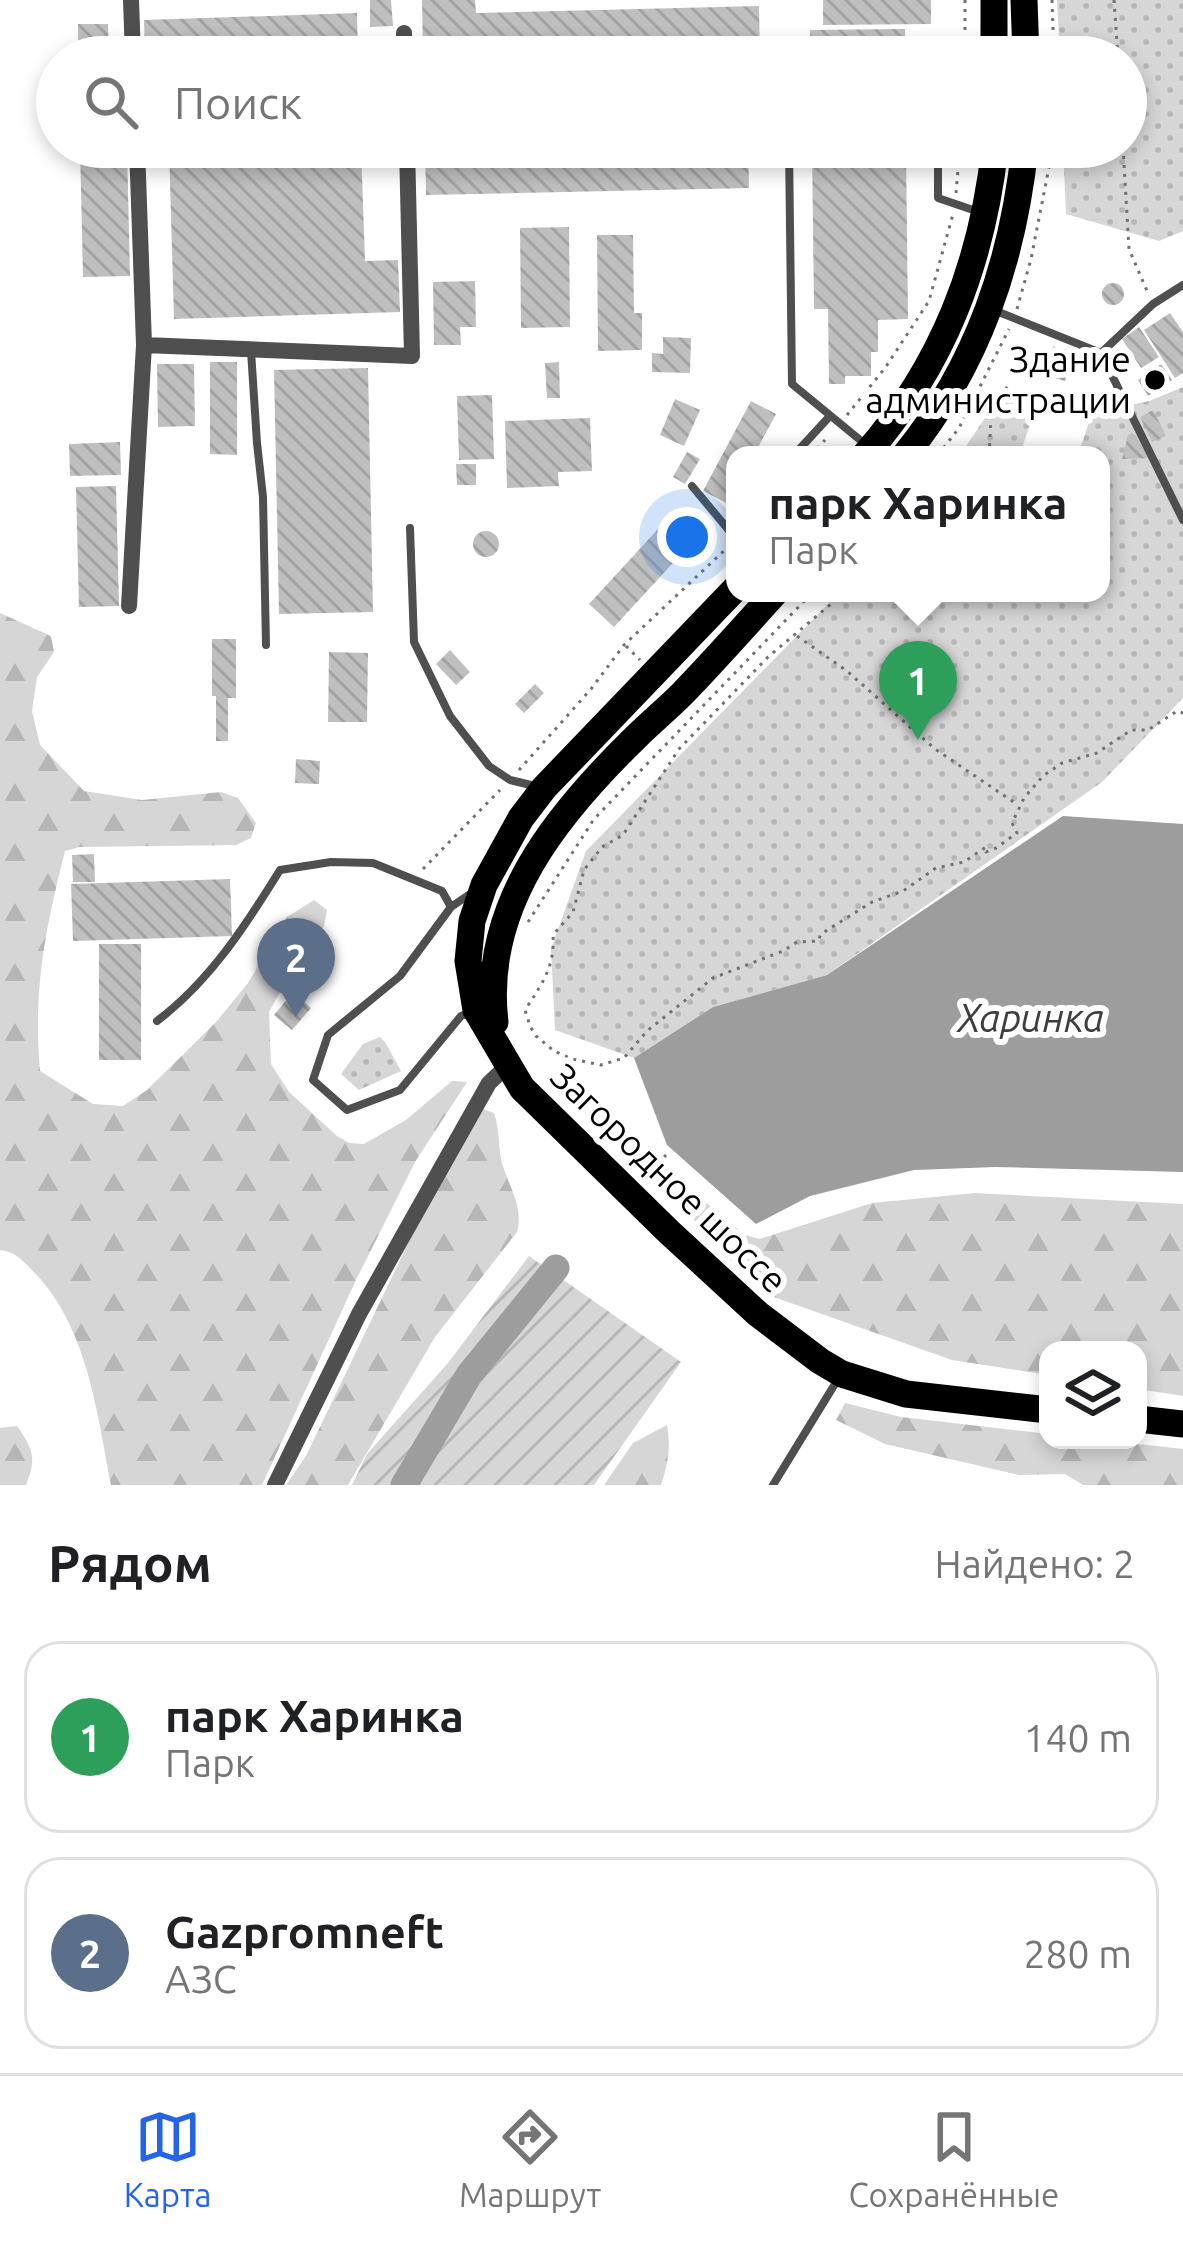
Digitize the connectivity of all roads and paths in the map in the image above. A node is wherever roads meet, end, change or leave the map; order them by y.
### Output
1 (131, 0) edge
2 (965, 0) edge
3 (994, 0) edge
4 (1024, 0) edge
5 (1052, 0) edge
6 (1114, 0) edge
7 (404, 33) dead end
8 (132, 36) edge
9 (404, 36) edge
10 (975, 36) edge
11 (985, 36) edge
12 (1025, 36) edge
13 (1053, 36) edge
14 (1117, 36) edge
15 (138, 168) edge
16 (408, 168) edge
17 (789, 168) edge
18 (938, 168) edge
19 (958, 168) edge
20 (991, 168) edge
21 (1022, 168) edge
22 (1124, 168) edge
23 (955, 205) junction
24 (984, 214) junction
25 (1183, 285) edge
26 (962, 297) junction
27 (1153, 304) junction
28 (991, 309) junction
29 (144, 344) junction
30 (251, 349) junction
31 (1101, 353) junction
32 (1010, 385) dead end
33 (829, 417) junction
34 (838, 424) junction
35 (802, 446) edge
36 (820, 446) edge
37 (862, 446) edge
38 (872, 446) edge
39 (911, 446) edge
40 (990, 446) edge
41 (692, 486) dead end
42 (1183, 520) edge
43 (726, 526) edge
44 (410, 528) dead end
45 (726, 548) edge
46 (726, 598) edge
47 (767, 602) edge
48 (803, 602) edge
49 (834, 602) edge
50 (129, 606) dead end
51 (796, 635) junction
52 (266, 645) dead end
53 (1183, 712) edge
54 (510, 780) junction
55 (544, 788) junction
56 (1020, 806) junction
57 (413, 880) junction
58 (461, 914) junction
59 (515, 924) junction
60 (484, 1008) junction
61 (157, 1022) dead end
62 (502, 1055) junction
63 (666, 1155) dead end
64 (641, 1182) dead end
65 (842, 1374) junction
66 (1039, 1409) edge
67 (1147, 1420) edge
68 (1183, 1424) edge
69 (275, 1485) edge
70 (773, 1485) edge

1 - 8 street
2 - 10 path
3 - 11 main road
4 - 12 main road
5 - 13 path
6 - 14 path
7 - 9 street
15 - 29 street
16 - 30 street
17 - 33 lane
18 - 23 lane
19 - 23 path
20 - 24 main road
21 - 28 main road
22 - 27 path
23 - 24 lane
23 - 34 path
24 - 26 main road
25 - 27 lane
26 - 28 lane
26 - 38 main road
27 - 31 lane
28 - 31 lane
28 - 39 main road
29 - 30 street
29 - 50 street
30 - 52 lane
31 - 42 lane
32 - 40 path
33 - 34 lane
33 - 35 lane
34 - 36 path
34 - 37 lane
41 - 43 lane
44 - 54 lane
45 - 54 path
46 - 55 main road, Загородное шоссе
47 - 59 main road
48 - 59 path
49 - 51 path
51 - 56 path
51 - 56 path
53 - 56 path
54 - 55 lane
54 - 57 path
55 - 58 main road, Загородное шоссе
57 - 58 lane
57 - 61 lane
58 - 59 street
58 - 60 main road, Загородное шоссе
58 - 60 lane
59 - 60 main road
60 - 62 main road, Загородное шоссе
62 - 65 main road, Загородное шоссе
62 - 69 street
63 - 64 path
65 - 66 main road, Загородное шоссе
65 - 70 lane
67 - 68 main road

